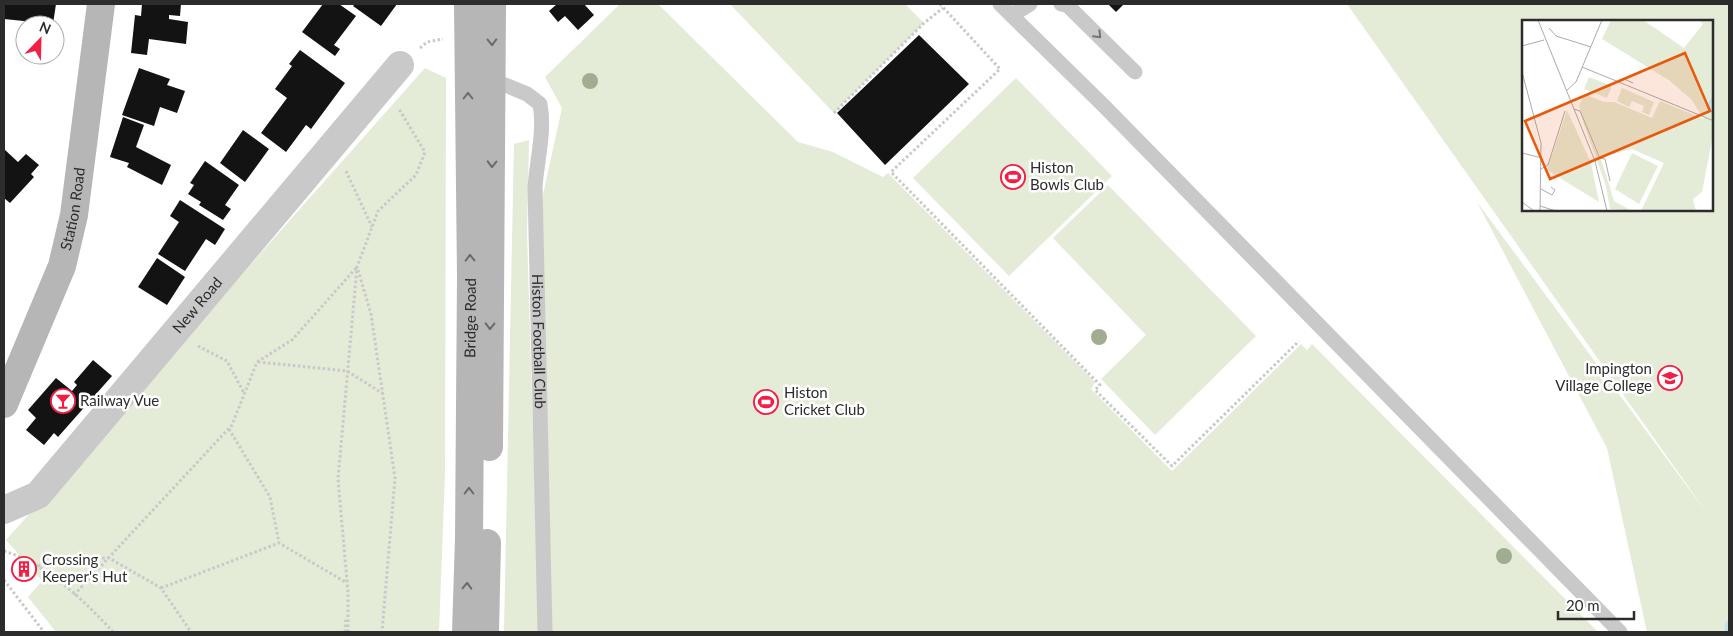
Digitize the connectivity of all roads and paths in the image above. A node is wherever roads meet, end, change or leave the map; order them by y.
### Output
1 (101, 4) edge
2 (468, 4) edge
3 (492, 4) edge
4 (940, 4) edge
5 (1000, 4) edge
6 (1030, 4) edge
7 (1062, 4) edge
8 (944, 8) junction
9 (1012, 15) junction
10 (400, 64) dead end
11 (1135, 72) dead end
12 (493, 80) junction
13 (389, 96) junction
14 (834, 113) dead end
15 (344, 165) dead end
16 (372, 227) junction
17 (357, 267) junction
18 (1299, 341) dead end
19 (194, 344) dead end
20 (257, 362) junction
21 (348, 371) junction
22 (245, 393) junction
23 (382, 393) junction
24 (4, 404) edge
25 (229, 429) junction
26 (4, 510) edge
27 (279, 543) junction
28 (4, 551) edge
29 (109, 558) junction
30 (38, 566) junction
31 (4, 580) edge
32 (347, 583) junction
33 (161, 588) junction
34 (74, 595) junction
35 (44, 632) edge
36 (113, 632) edge
37 (191, 632) edge
38 (346, 632) edge
39 (382, 632) edge
40 (466, 632) edge
41 (485, 632) edge
42 (545, 632) edge
43 (1620, 632) edge

1 - 24 main road, Station Road
40 -> 2 main road, Bridge Road
3 -> 12 main road, Bridge Road
4 - 8 path
5 - 9 lane
6 - 9 lane
7 -> 11 lane
8 - 14 path
8 - 18 path
9 - 43 lane
10 - 13 street, New Road
12 -> 41 main road, Bridge Road
12 - 42 lane, Histon Football Club
13 - 16 path
13 - 26 street, New Road
15 - 16 path
16 - 17 path
17 - 20 path
17 - 21 path
17 - 23 path
19 - 22 path
20 - 21 path
20 - 22 path
21 - 23 path
21 - 32 path
22 - 25 path
23 - 39 path
25 - 27 path
25 - 29 path
27 - 32 path
27 - 33 path
28 - 30 path
29 - 30 path
29 - 33 path
29 - 34 path
30 - 34 path
31 - 35 path
32 - 38 path
33 - 37 path
34 - 36 path

